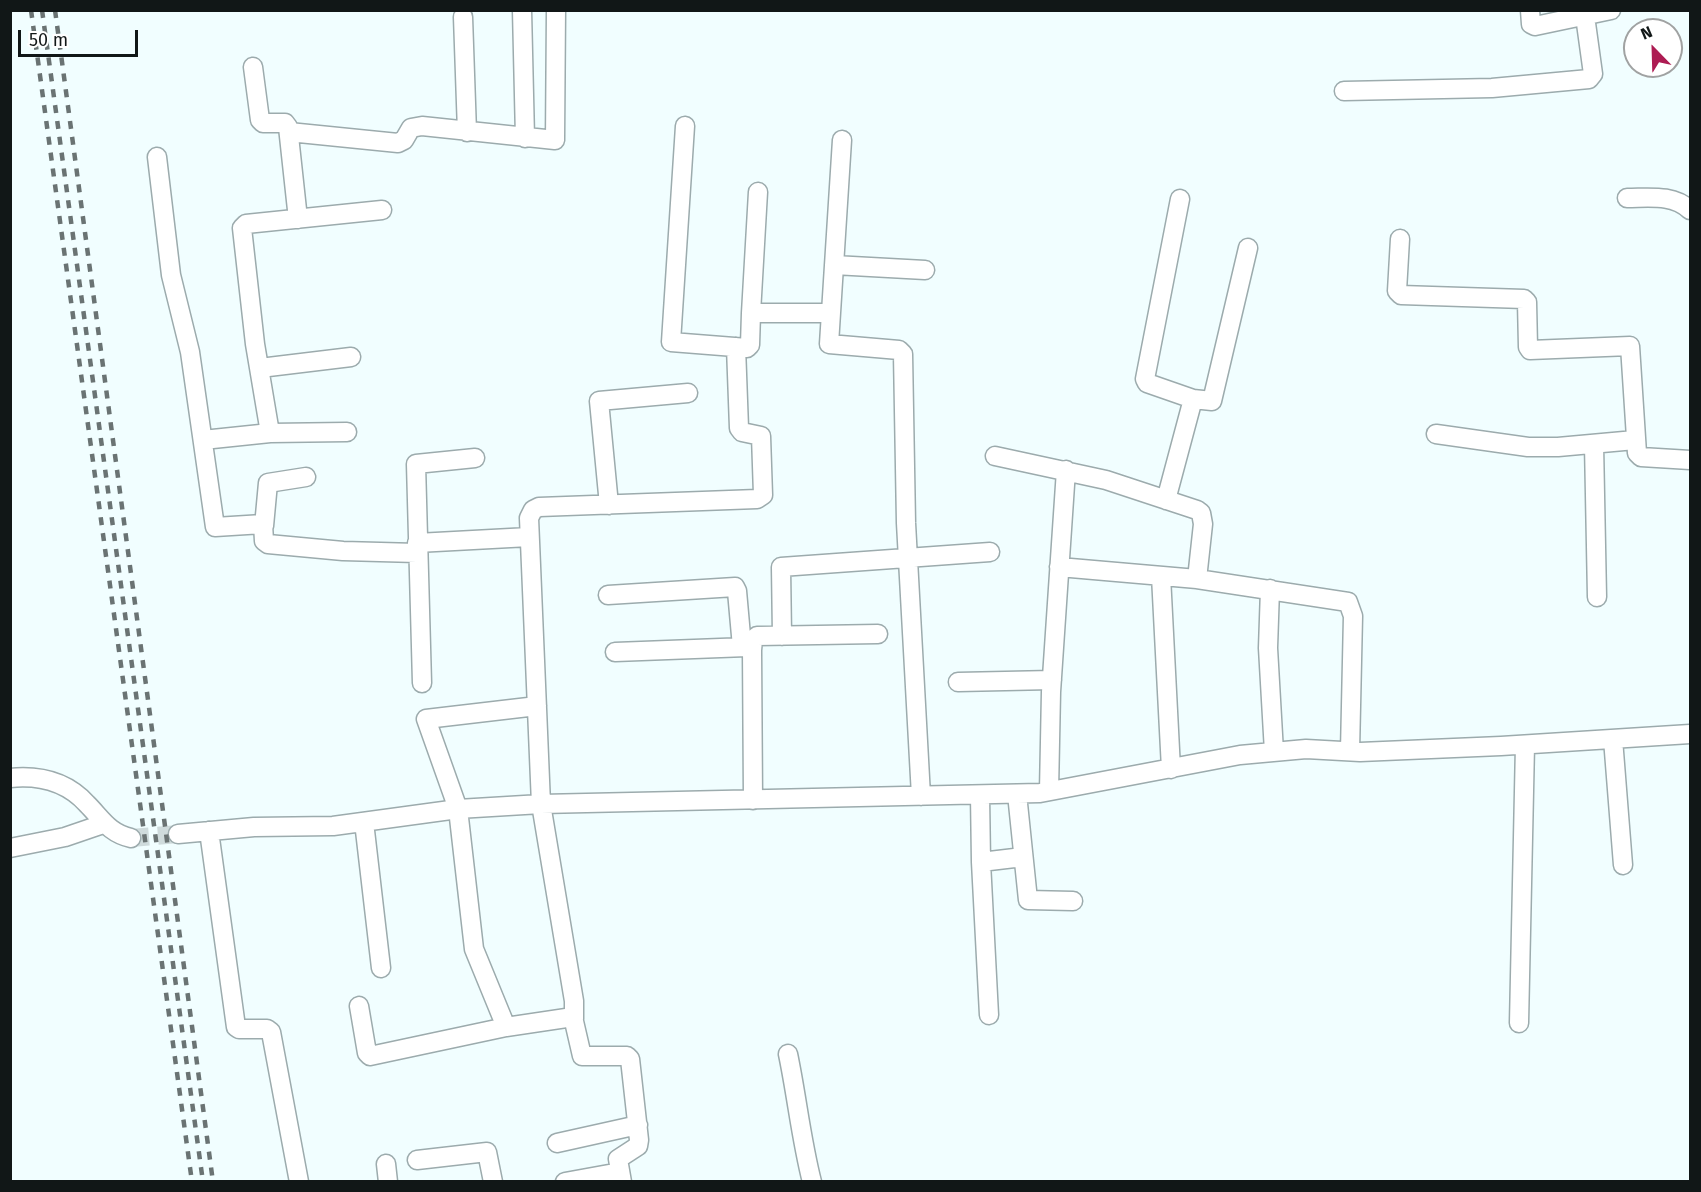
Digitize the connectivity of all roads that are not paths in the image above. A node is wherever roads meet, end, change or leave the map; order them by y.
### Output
1 (522, 10) edge
2 (556, 10) edge
3 (1530, 10) edge
4 (1611, 10) edge
5 (463, 16) dead end
6 (1585, 16) junction
7 (254, 67) dead end
8 (1344, 92) dead end
9 (685, 126) dead end
10 (289, 132) junction
11 (467, 132) junction
12 (525, 138) junction
13 (842, 140) dead end
14 (157, 157) dead end
15 (758, 192) dead end
16 (1627, 198) dead end
17 (1180, 199) dead end
18 (382, 210) dead end
19 (1690, 210) edge
20 (298, 219) junction
21 (1400, 239) dead end
22 (1248, 248) dead end
23 (834, 265) junction
24 (925, 270) dead end
25 (751, 313) junction
26 (831, 313) junction
27 (736, 347) junction
28 (351, 357) dead end
29 (260, 368) junction
30 (688, 393) dead end
31 (1193, 399) junction
32 (347, 432) dead end
33 (270, 433) junction
34 (1436, 434) dead end
35 (203, 440) junction
36 (1635, 440) junction
37 (1594, 444) junction
38 (995, 456) dead end
39 (474, 458) dead end
40 (1690, 460) edge
41 (1066, 470) junction
42 (306, 477) dead end
43 (1166, 500) junction
44 (609, 505) junction
45 (264, 526) junction
46 (529, 537) junction
47 (417, 548) junction
48 (990, 552) dead end
49 (908, 557) junction
50 (1059, 567) junction
51 (1161, 576) junction
52 (1197, 579) junction
53 (1270, 589) junction
54 (608, 595) dead end
55 (1597, 597) dead end
56 (878, 634) dead end
57 (782, 636) junction
58 (747, 649) junction
59 (615, 652) dead end
60 (1052, 680) junction
61 (957, 682) dead end
62 (422, 683) dead end
63 (537, 706) junction
64 (1690, 734) edge
65 (1613, 739) junction
66 (1525, 745) junction
67 (1350, 751) junction
68 (1274, 752) junction
69 (1171, 769) junction
70 (10, 778) edge
71 (1049, 791) junction
72 (1017, 794) junction
73 (980, 795) junction
74 (921, 796) junction
75 (753, 800) junction
76 (541, 804) junction
77 (458, 809) junction
78 (364, 822) junction
79 (104, 824) junction
80 (208, 831) junction
81 (178, 834) tunnel mouth
82 (130, 838) tunnel mouth
83 (10, 848) edge
84 (1023, 858) junction
85 (981, 862) junction
86 (1623, 865) dead end
87 (1072, 901) dead end
88 (381, 968) dead end
89 (359, 1006) dead end
90 (989, 1015) dead end
91 (574, 1018) junction
92 (1519, 1023) dead end
93 (506, 1027) junction
94 (788, 1054) dead end
95 (638, 1125) junction
96 (557, 1143) dead end
97 (417, 1160) dead end
98 (621, 1177) edge
99 (299, 1182) edge
100 (493, 1182) edge
101 (564, 1182) edge
102 (812, 1182) edge

1 - 12 street
2 - 12 street
3 - 6 street
4 - 6 street
5 - 11 street
6 - 8 street
7 - 10 street
9 - 27 street
10 - 11 street
10 - 20 street
11 - 12 street
13 - 23 street
14 - 35 street
15 - 25 street
16 - 19 street
17 - 31 street
18 - 20 street
20 - 29 street
21 - 36 street
22 - 31 street
23 - 24 street
23 - 26 street
25 - 26 street
25 - 27 street
26 - 49 street
27 - 44 street
28 - 29 street
29 - 33 street
30 - 44 street
31 - 43 street
32 - 33 street
33 - 35 street
34 - 37 street
35 - 45 street
36 - 37 street
36 - 40 street
37 - 55 street
38 - 41 street
39 - 47 street
41 - 43 street
41 - 50 street
42 - 45 street
43 - 52 street
44 - 46 street
45 - 47 street
46 - 47 street
46 - 63 street
47 - 62 street
48 - 49 street
49 - 57 street
49 - 74 street
50 - 51 street
50 - 60 street
51 - 52 street
51 - 69 street
52 - 53 street
53 - 67 street
53 - 68 street
54 - 58 street
56 - 57 street
57 - 58 street
58 - 59 street
58 - 75 street
60 - 61 street
60 - 71 street
63 - 76 street
63 - 77 street
64 - 65 street
65 - 66 street
65 - 86 street
66 - 67 street
66 - 92 street
67 - 68 street
68 - 69 street
69 - 71 street
70 - 79 street
71 - 72 street
72 - 73 street
72 - 84 street
73 - 74 street
73 - 85 street
74 - 75 street
75 - 76 street
76 - 77 street
76 - 91 street
77 - 78 street
77 - 93 street
78 - 80 street
78 - 88 street
79 - 82 street
79 - 83 street
80 - 81 street
80 - 99 street
84 - 85 street
84 - 87 street
85 - 90 street
89 - 93 street
91 - 93 street
91 - 95 street
94 - 102 street
95 - 96 street
95 - 98 street
97 - 100 street
98 - 101 street

